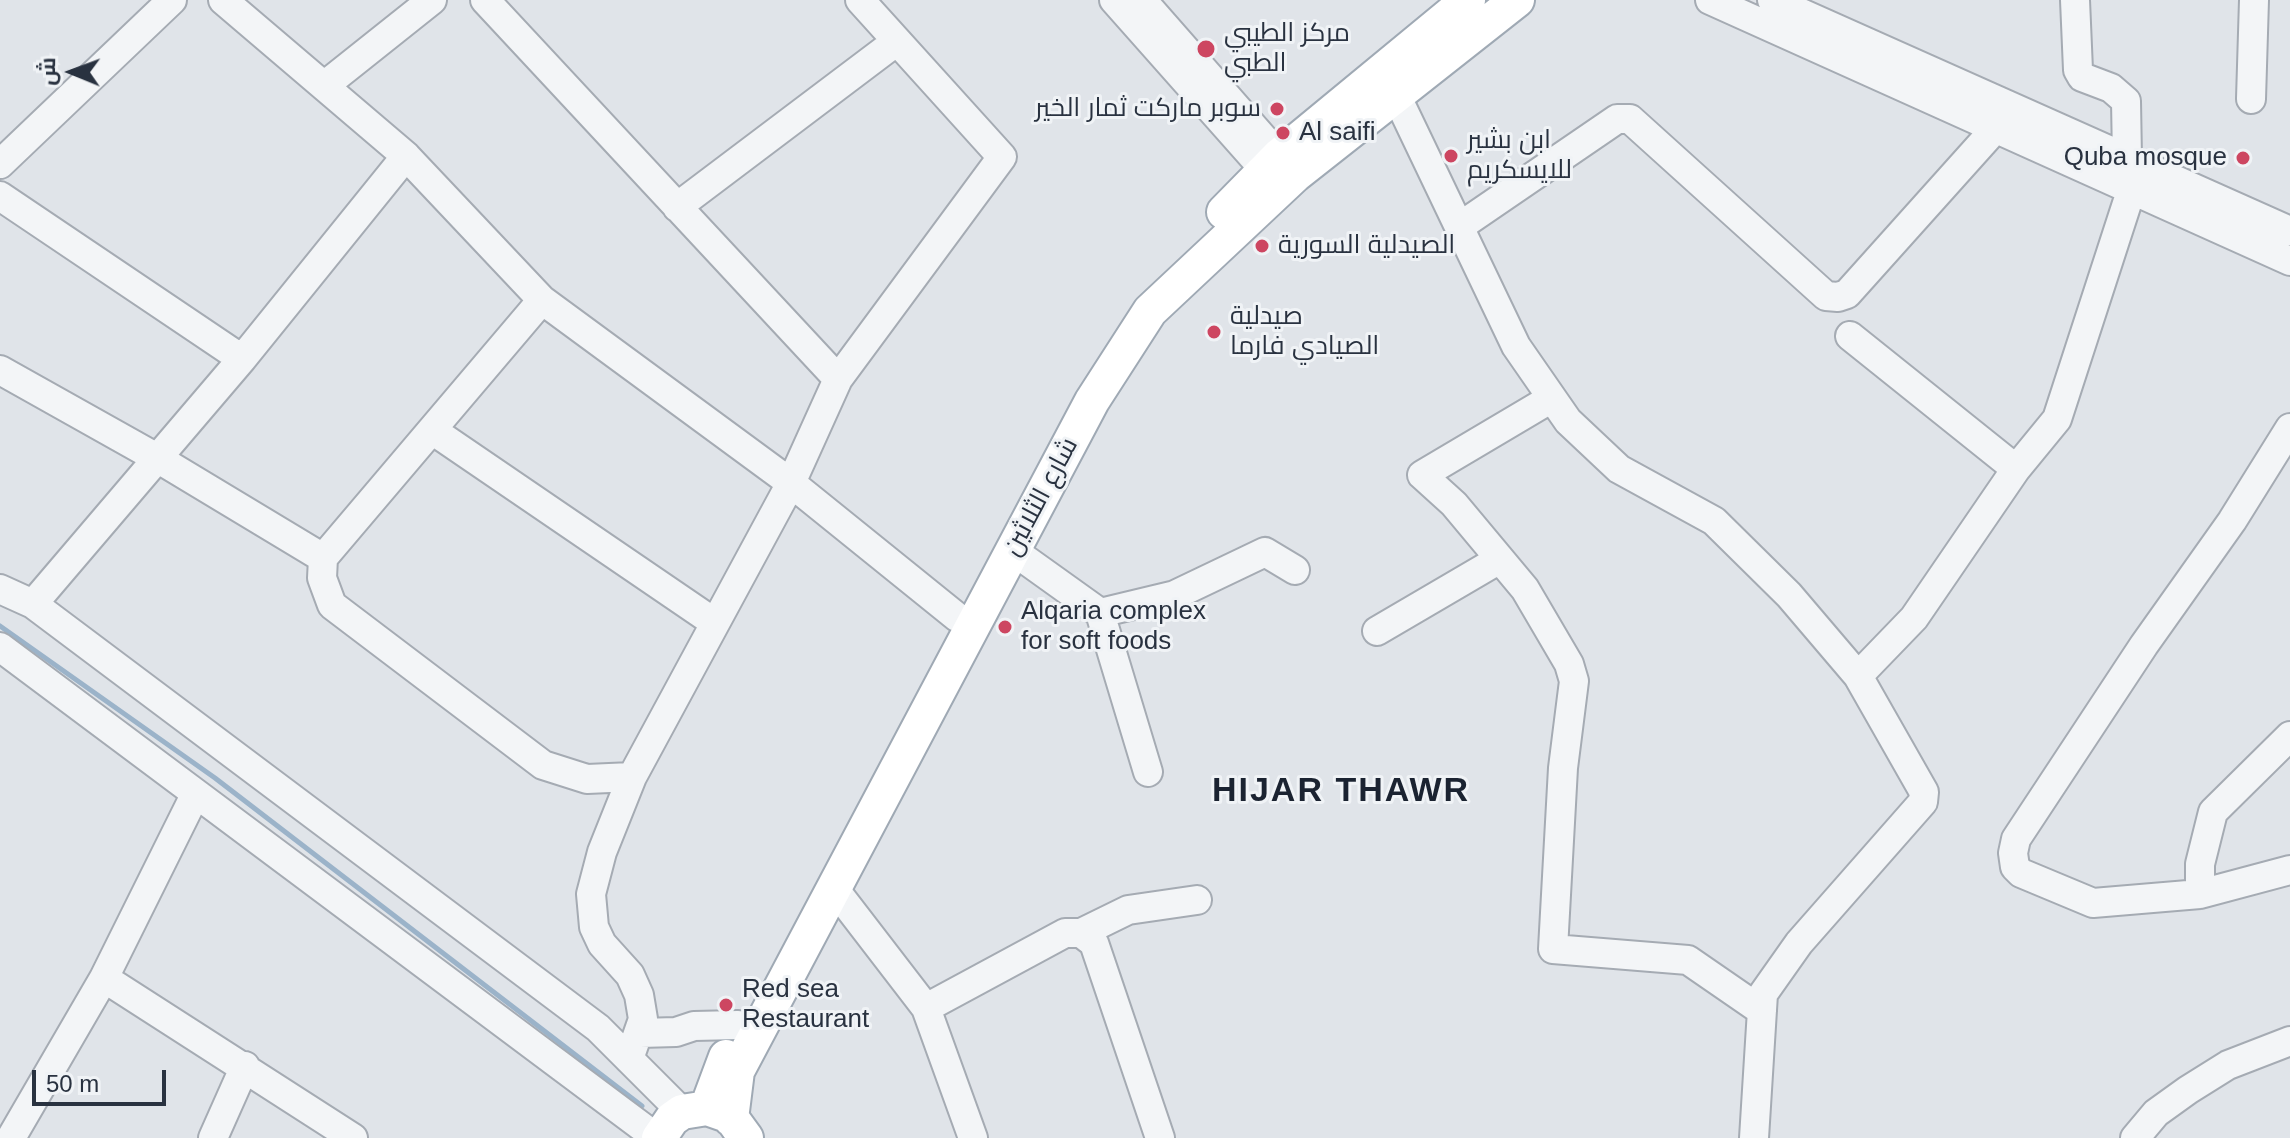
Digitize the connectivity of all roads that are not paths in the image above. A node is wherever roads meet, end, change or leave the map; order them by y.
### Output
1 (172, 0) edge
2 (223, 0) edge
3 (432, 0) edge
4 (485, 0) edge
5 (860, 0) edge
6 (1114, 0) edge
7 (1142, 0) edge
8 (1468, 0) edge
9 (1517, 0) edge
10 (1710, 0) edge
11 (1772, 0) edge
12 (2075, 0) edge
13 (2254, 0) edge
14 (897, 41) junction
15 (324, 86) junction
16 (1397, 97) junction
17 (2251, 99) dead end
18 (1995, 129) junction
19 (406, 156) junction
20 (2127, 158) junction
21 (0, 164) edge
22 (1280, 172) junction
23 (2131, 191) junction
24 (0, 196) edge
25 (677, 207) junction
26 (1459, 227) junction
27 (2290, 231) edge
28 (2290, 261) edge
29 (542, 300) junction
30 (1850, 336) dead end
31 (242, 359) junction
32 (0, 370) edge
33 (838, 379) junction
34 (1552, 398) junction
35 (2290, 428) edge
36 (432, 430) junction
37 (157, 458) junction
38 (2016, 469) junction
39 (791, 483) junction
40 (1012, 550) junction
41 (323, 558) junction
42 (1500, 559) junction
43 (1295, 570) dead end
44 (0, 589) edge
45 (33, 604) junction
46 (1100, 613) junction
47 (965, 620) junction
48 (715, 623) junction
49 (1377, 631) dead end
50 (0, 647) edge
51 (1858, 676) junction
52 (2290, 736) edge
53 (1148, 772) dead end
54 (632, 777) junction
55 (195, 795) junction
56 (2290, 870) edge
57 (836, 891) junction
58 (2200, 894) junction
59 (1197, 900) dead end
60 (1081, 933) junction
61 (104, 978) junction
62 (926, 1008) junction
63 (1762, 1011) junction
64 (738, 1025) junction
65 (2290, 1041) edge
66 (635, 1046) junction
67 (245, 1066) junction
68 (717, 1119) edge
69 (10, 1124) edge
70 (213, 1138) edge
71 (353, 1138) edge
72 (658, 1138) edge
73 (973, 1138) edge
74 (1160, 1138) edge
75 (1754, 1138) edge
76 (2135, 1138) edge

1 - 21 street
2 - 15 street
3 - 15 street
4 - 25 street
5 - 14 street
6 - 22 street
7 - 22 street
8 - 22 main road, شارع الثلاثين
9 - 16 main road, شارع الثلاثين
10 - 18 street
11 - 20 street
12 - 20 street
13 - 17 street
14 - 25 street
14 - 33 street
15 - 19 street
16 - 22 main road, شارع الثلاثين
16 - 26 street
18 - 23 street
18 - 26 street
19 - 29 street
19 - 31 street
20 - 27 street
22 - 40 main road, شارع الثلاثين
22 - 47 main road, شارع الثلاثين
23 - 28 street
23 - 38 street
24 - 31 street
25 - 33 street
26 - 34 street
29 - 36 street
29 - 39 street
30 - 38 street
31 - 37 street
32 - 37 street
33 - 39 street
34 - 42 street
34 - 51 street
35 - 58 street
36 - 41 street
36 - 48 street
37 - 41 street
37 - 45 street
38 - 51 street
39 - 47 street
39 - 48 street
40 - 46 street
40 - 47 main road, شارع الثلاثين
41 - 54 street
42 - 49 street
42 - 63 street
43 - 46 street
44 - 45 street
45 - 66 street
46 - 53 street
47 - 57 main road, شارع الثلاثين
47 - 64 main road, شارع الثلاثين
48 - 54 street
50 - 55 street
51 - 63 street
52 - 58 street
54 - 66 street
55 - 61 street
55 - 72 street
56 - 58 street
57 - 62 street
57 - 68 main road, شارع الثلاثين
59 - 60 street
60 - 62 street
60 - 74 street
61 - 67 street
61 - 69 street
62 - 73 street
63 - 75 street
64 - 66 street
64 - 68 main road, شارع الثلاثين
65 - 76 street
66 - 68 street
67 - 70 street
67 - 71 street
68 - 72 main road

